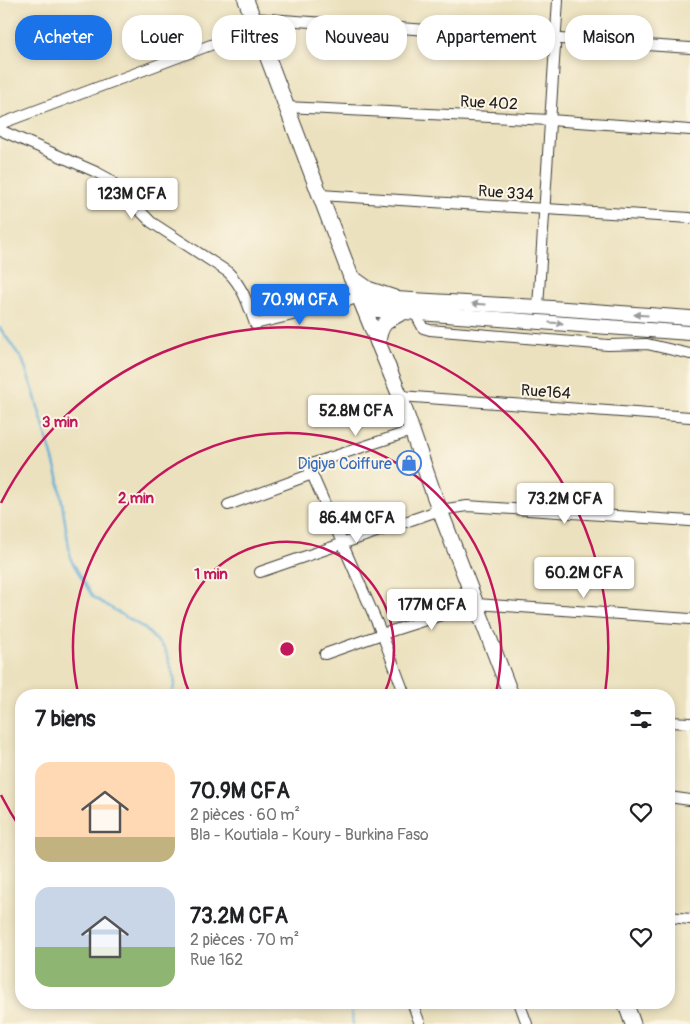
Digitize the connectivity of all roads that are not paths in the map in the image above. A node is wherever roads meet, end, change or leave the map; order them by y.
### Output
1 (246, 0) edge
2 (558, 0) edge
3 (252, 15) edge
4 (296, 25) edge
5 (417, 32) edge
6 (555, 39) joint
7 (212, 40) edge
8 (690, 48) edge
9 (269, 60) edge
10 (554, 60) edge
11 (286, 107) junction
12 (550, 120) junction
13 (0, 124) edge
14 (0, 130) edge
15 (690, 130) edge
16 (320, 195) junction
17 (544, 209) junction
18 (690, 218) edge
19 (351, 277) junction
20 (395, 298) junction
21 (361, 303) junction
22 (409, 312) junction
23 (537, 314) junction
24 (690, 318) edge
25 (690, 332) edge
26 (535, 339) junction
27 (378, 344) junction
28 (690, 354) edge
29 (400, 396) junction
30 (690, 417) edge
31 (411, 431) junction
32 (312, 474) junction
33 (228, 505) dead end
34 (440, 510) junction
35 (690, 521) edge
36 (342, 543) junction
37 (260, 572) dead end
38 (476, 604) junction
39 (690, 619) edge
40 (382, 634) junction
41 (324, 654) dead end
42 (403, 689) edge
43 (509, 689) edge
44 (675, 722) edge
45 (690, 723) edge
46 (675, 798) edge
47 (690, 800) edge
48 (675, 918) edge
49 (690, 919) edge
50 (415, 1009) edge
51 (522, 1009) edge
52 (628, 1009) edge
53 (420, 1024) edge
54 (527, 1024) edge
55 (633, 1024) edge

1 - 3 main road
2 - 6 street
4 - 5 street
6 - 8 street
7 - 13 street
9 - 11 main road
10 - 12 street
11 - 12 street, Rue 402
11 - 16 main road
12 - 15 street, Rue 402
12 - 17 street
14 - 21 street
16 - 17 street, Rue 334
16 - 19 main road
17 - 18 street, Rue 334
17 - 23 street
19 - 20 main road
19 - 21 main road
20 - 21 main road
23 -> 20 main road
21 - 22 main road
21 - 27 main road
22 - 23 main road
22 - 26 street
22 - 27 main road
24 -> 23 main road
23 -> 25 main road
23 - 26 street
26 - 28 street
27 - 29 main road
29 - 30 street, Rue164
29 - 31 main road
31 - 32 street
31 - 34 main road
32 - 33 street
32 - 36 street
34 - 35 street
34 - 36 street
34 - 38 main road
36 - 37 street
36 - 40 street
38 - 39 street
38 - 40 street
38 - 43 main road
40 - 41 street
40 - 42 street
44 - 45 street
46 - 47 street
48 - 49 street
50 - 53 street
51 - 54 street
52 - 55 main road

